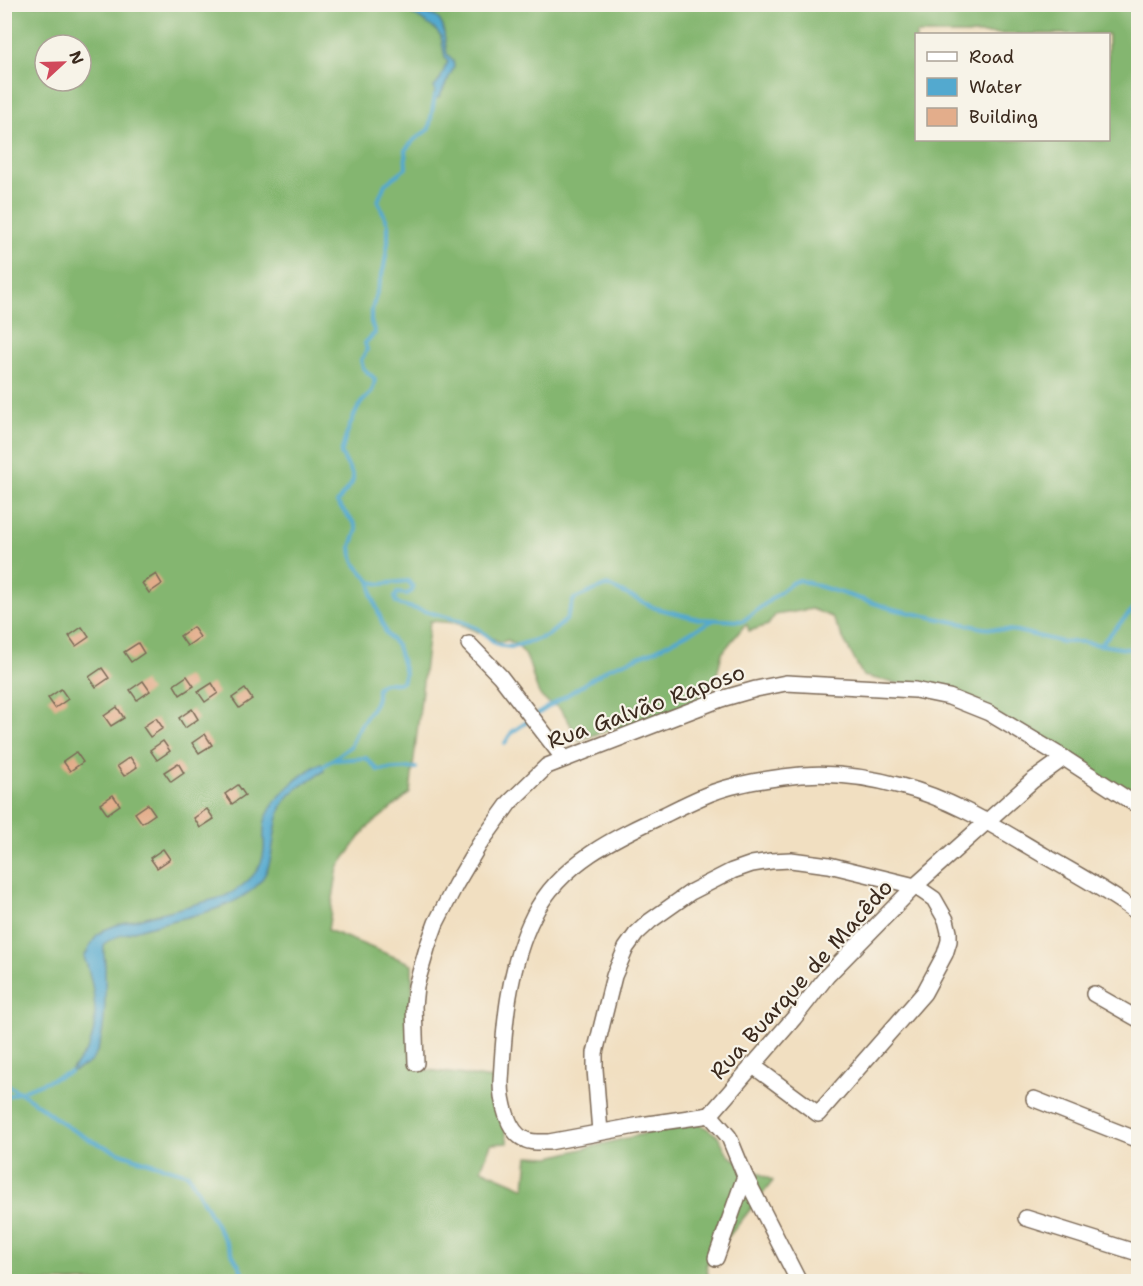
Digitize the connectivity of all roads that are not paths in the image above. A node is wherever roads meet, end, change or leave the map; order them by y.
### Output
1 (469, 644) dead end
2 (1064, 758) junction
3 (564, 759) junction
4 (1138, 806) edge
5 (988, 822) junction
6 (915, 885) junction
7 (1138, 913) edge
8 (1094, 994) dead end
9 (1138, 1019) edge
10 (416, 1063) dead end
11 (752, 1065) junction
12 (1034, 1099) dead end
13 (710, 1115) junction
14 (600, 1132) junction
15 (1138, 1140) edge
16 (745, 1176) junction
17 (1026, 1218) dead end
18 (1138, 1253) edge
19 (716, 1258) dead end
20 (799, 1281) edge

1 - 3 street
2 - 3 street, Rua Galvão Raposo
2 - 4 street, Rua Galvão Raposo
2 - 5 street, Rua Buarque de Macêdo
3 - 10 street, Rua Galvão Raposo
5 - 6 street, Rua Buarque de Macêdo
5 - 7 street
5 - 14 street
6 - 11 street, Rua Buarque de Macêdo
6 - 11 street
6 - 14 street
8 - 9 street
11 - 13 street, Rua Buarque de Macêdo
12 - 15 street
13 - 14 street
13 - 16 street
16 - 19 street
16 - 20 street
17 - 18 street

